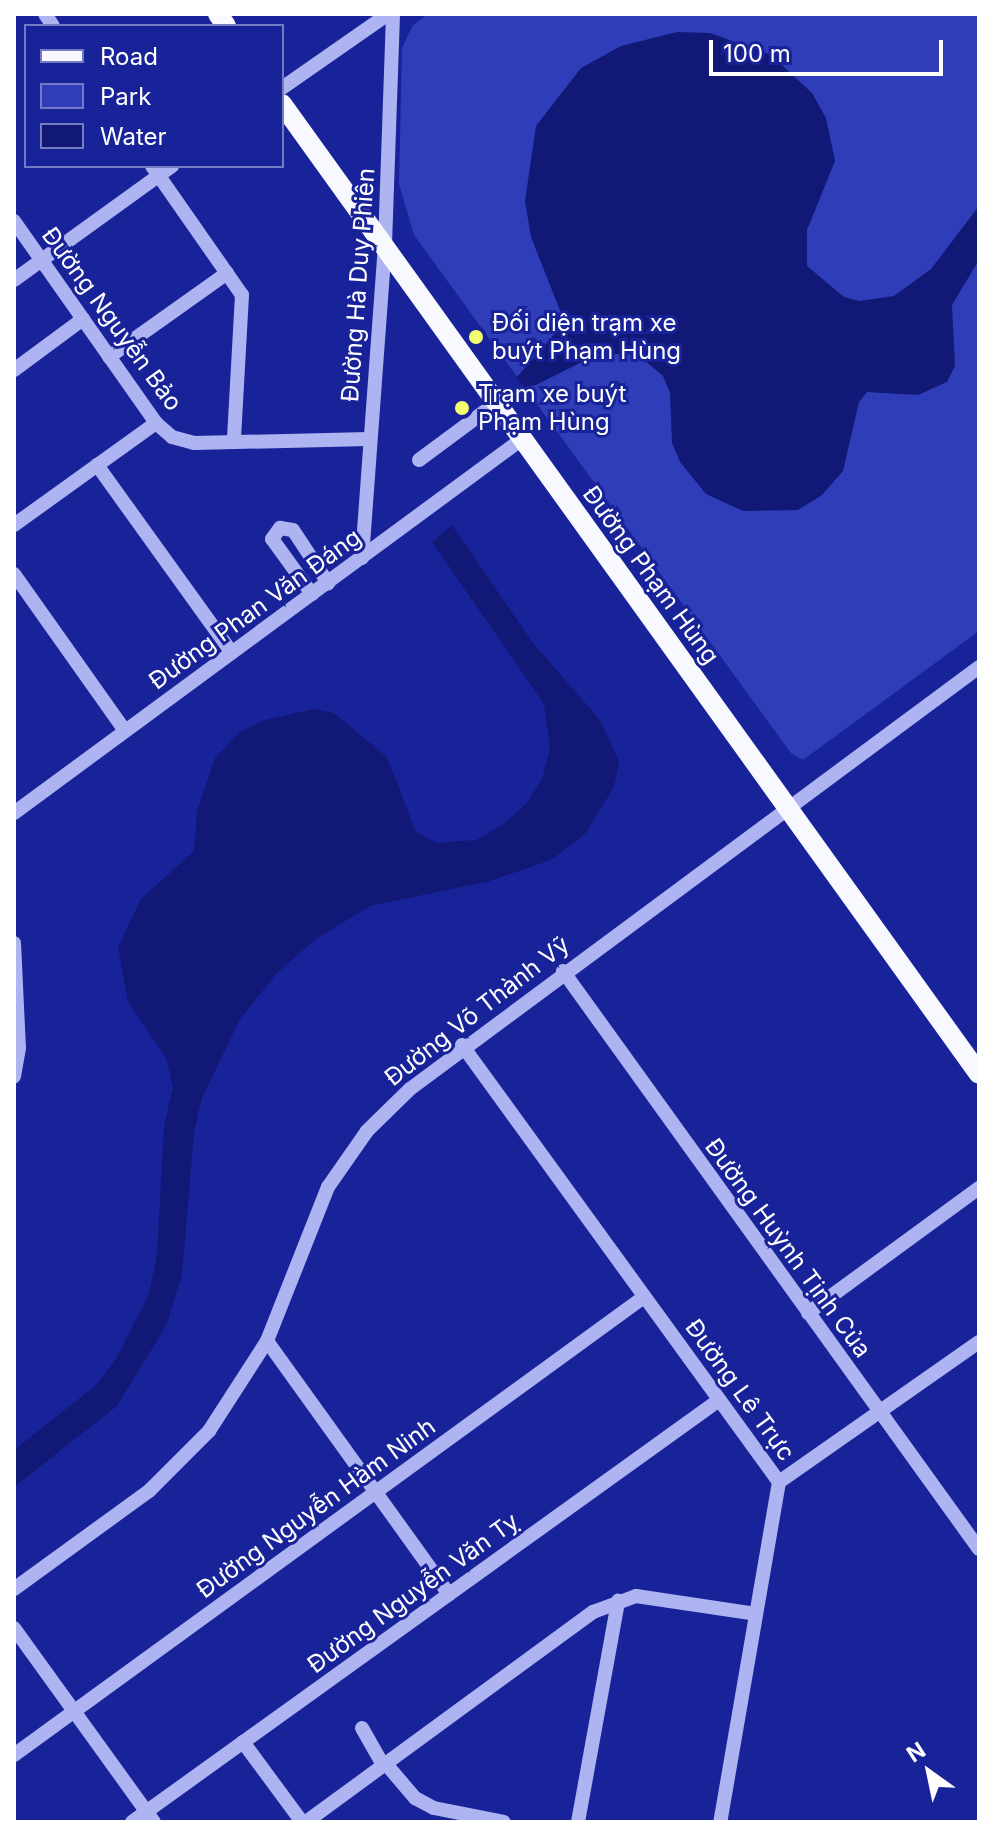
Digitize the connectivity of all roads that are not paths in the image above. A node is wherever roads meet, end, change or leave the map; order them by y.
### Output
1 (390, 14) edge
2 (284, 87) edge
3 (284, 107) edge
4 (155, 171) edge
5 (14, 221) edge
6 (385, 244) junction
7 (41, 260) junction
8 (227, 273) junction
9 (14, 280) edge
10 (83, 319) junction
11 (109, 357) junction
12 (14, 370) edge
13 (496, 403) junction
14 (156, 423) junction
15 (234, 439) junction
16 (369, 439) junction
17 (522, 439) junction
18 (419, 460) dead end
19 (97, 465) junction
20 (14, 525) edge
21 (362, 558) junction
22 (14, 574) edge
23 (328, 583) junction
24 (312, 594) junction
25 (232, 653) junction
26 (979, 667) edge
27 (125, 731) junction
28 (786, 806) junction
29 (14, 813) edge
30 (14, 943) edge
31 (563, 971) junction
32 (462, 1045) junction
33 (979, 1074) edge
34 (14, 1077) edge
35 (979, 1188) edge
36 (644, 1297) junction
37 (808, 1313) junction
38 (267, 1341) junction
39 (979, 1342) edge
40 (719, 1400) junction
41 (879, 1412) junction
42 (779, 1482) junction
43 (375, 1493) junction
44 (979, 1549) edge
45 (14, 1589) edge
46 (449, 1594) junction
47 (618, 1601) junction
48 (756, 1614) junction
49 (14, 1628) edge
50 (74, 1711) junction
51 (362, 1728) dead end
52 (243, 1742) junction
53 (14, 1755) edge
54 (385, 1764) junction
55 (150, 1817) edge
56 (132, 1822) edge
57 (304, 1822) edge
58 (504, 1822) edge
59 (578, 1822) edge
60 (720, 1822) edge

1 - 2 street
1 - 6 street, Đường Hà Duy Phiên
3 - 6 main road, Đường Phạm Hùng
4 - 7 street
4 - 8 street
5 - 7 street, Đường Nguyễn Bảo
6 - 13 main road, Đường Phạm Hùng
6 - 16 street, Đường Hà Duy Phiên
7 - 9 street
7 - 10 street, Đường Nguyễn Bảo
8 - 11 street
8 - 15 street
10 - 11 street, Đường Nguyễn Bảo
10 - 12 street
11 - 14 street, Đường Nguyễn Bảo
13 - 17 main road, Đường Phạm Hùng
13 - 18 street
14 - 15 street, Đường Nguyễn Bảo
14 - 19 street
15 - 16 street, Đường Nguyễn Bảo
16 - 21 street, Đường Hà Duy Phiên
17 - 21 street, Đường Phan Văn Đáng
17 - 28 main road, Đường Phạm Hùng
19 - 20 street
19 - 25 street
21 - 23 street, Đường Phan Văn Đáng
22 - 27 street
23 - 24 street, Đường Phan Văn Đáng
23 - 24 street
24 - 25 street, Đường Phan Văn Đáng
25 - 27 street, Đường Phan Văn Đáng
26 - 28 street, Đường Võ Thành Vỹ
27 - 29 street, Đường Phan Văn Đáng
28 - 31 street, Đường Võ Thành Vỹ
28 - 33 main road, Đường Phạm Hùng
30 - 34 street
31 - 32 street, Đường Võ Thành Vỹ
31 - 37 street, Đường Huỳnh Tịnh Của
32 - 36 street, Đường Lê Trực
32 - 38 street, Đường Võ Thành Vỹ
35 - 37 street
36 - 40 street, Đường Lê Trực
36 - 43 street, Đường Nguyễn Hàm Ninh
37 - 41 street, Đường Huỳnh Tịnh Của
38 - 43 street
38 - 45 street, Đường Võ Thành Vỹ
39 - 41 street
40 - 42 street, Đường Lê Trực
40 - 46 street, Đường Nguyễn Văn Tỵ
41 - 42 street
41 - 44 street, Đường Huỳnh Tịnh Của
42 - 48 street, Đường Lê Trực
43 - 46 street
43 - 50 street, Đường Nguyễn Hàm Ninh
46 - 52 street, Đường Nguyễn Văn Tỵ
47 - 48 street
47 - 54 street
47 - 59 street
48 - 60 street, Đường Lê Trực
49 - 50 street
50 - 53 street, Đường Nguyễn Hàm Ninh
50 - 55 street
51 - 54 street
52 - 55 street, Đường Nguyễn Văn Tỵ
52 - 57 street
54 - 57 street
54 - 58 street
55 - 56 street, Đường Nguyễn Văn Tỵ

